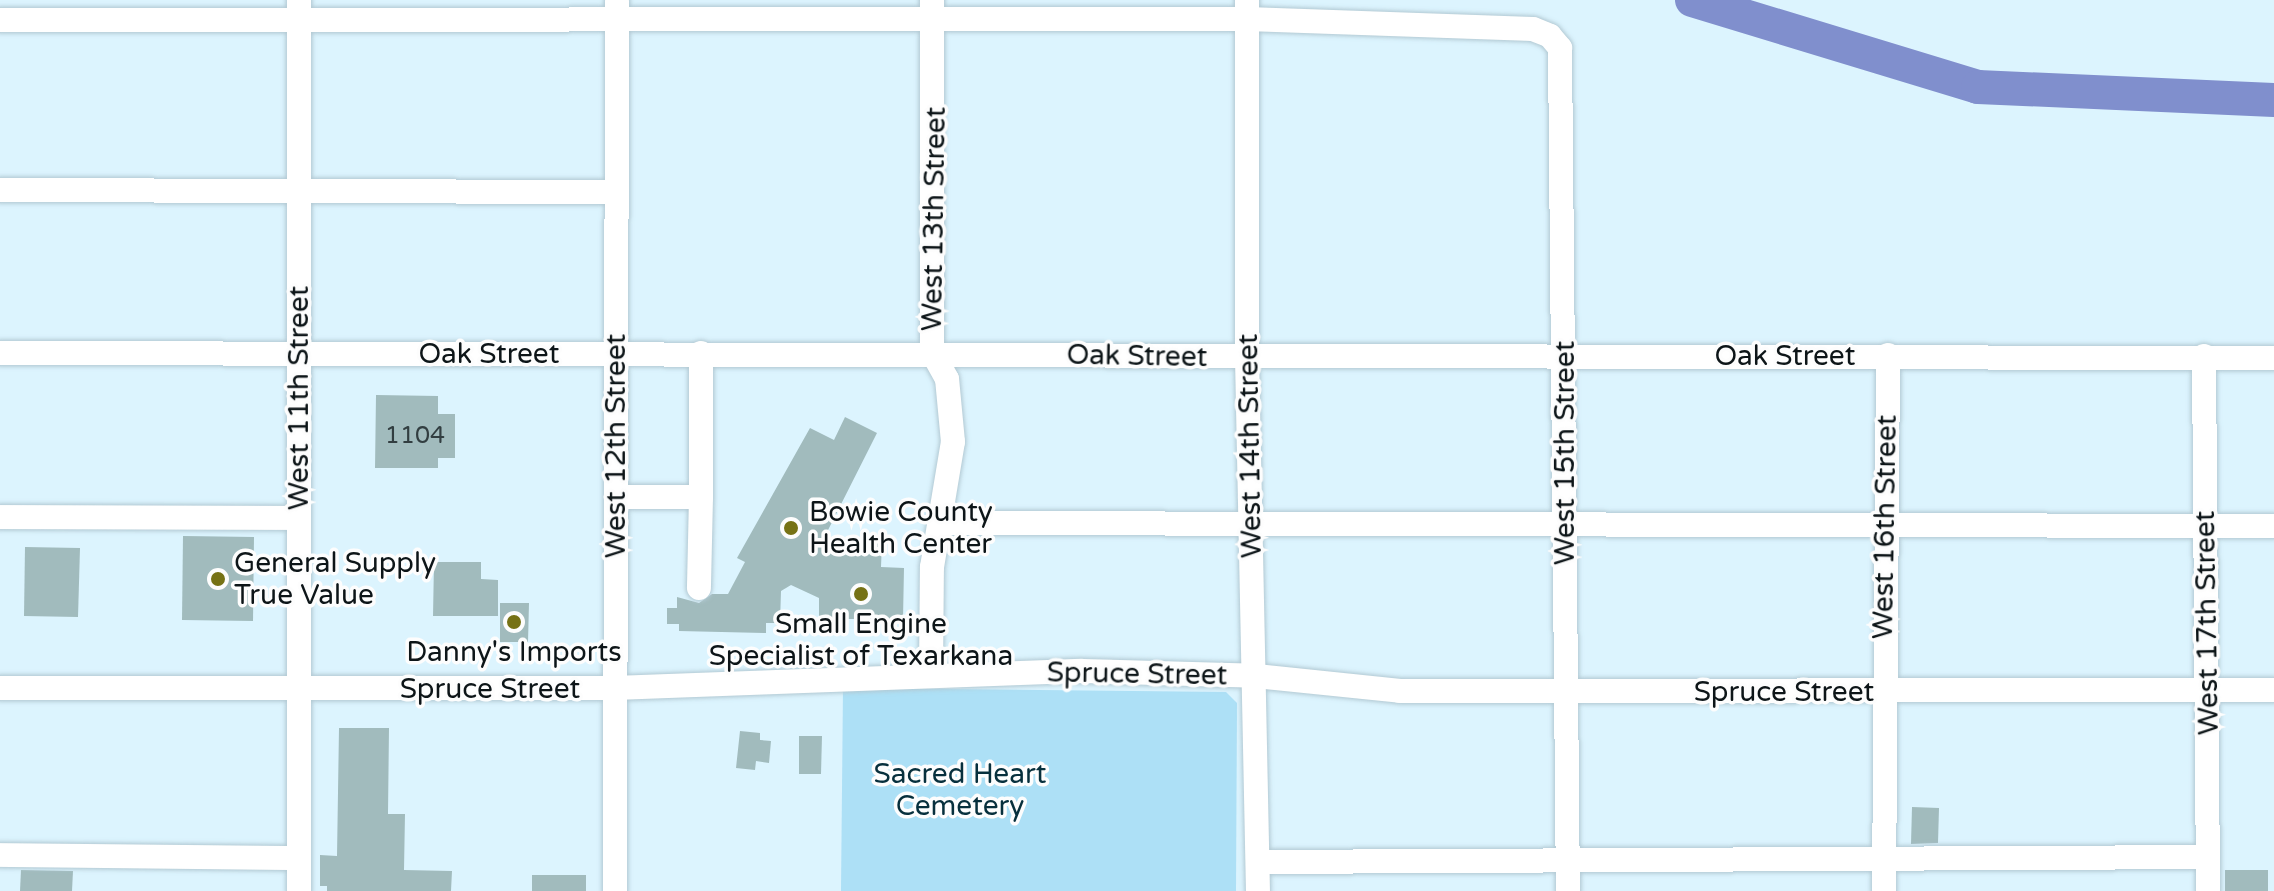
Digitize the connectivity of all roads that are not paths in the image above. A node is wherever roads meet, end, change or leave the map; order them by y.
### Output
1 (299, 8) edge
2 (617, 8) edge
3 (934, 8) edge
4 (1247, 9) edge
5 (0, 20) edge
6 (0, 190) edge
7 (299, 191) junction
8 (617, 192) junction
9 (932, 352) junction
10 (0, 353) edge
11 (617, 353) junction
12 (701, 353) junction
13 (300, 355) junction
14 (1888, 355) junction
15 (1564, 356) junction
16 (2204, 356) junction
17 (1247, 358) junction
18 (2274, 358) edge
19 (616, 497) junction
20 (701, 497) junction
21 (0, 517) edge
22 (299, 518) junction
23 (942, 523) junction
24 (1252, 523) junction
25 (1565, 524) junction
26 (1885, 525) junction
27 (2206, 526) junction
28 (2274, 526) edge
29 (699, 588) dead end
30 (931, 673) junction
31 (1256, 676) junction
32 (0, 688) edge
33 (614, 688) junction
34 (298, 689) junction
35 (2208, 689) junction
36 (2274, 690) edge
37 (1566, 692) junction
38 (1883, 692) junction
39 (0, 855) edge
40 (2208, 857) junction
41 (299, 858) junction
42 (1568, 860) junction
43 (1884, 860) junction
44 (1258, 862) junction
45 (299, 891) edge
46 (615, 891) edge
47 (1258, 891) edge
48 (1568, 891) edge
49 (1884, 891) edge
50 (2208, 891) edge

1 - 2 street
1 - 5 street
1 - 7 street, West 11th Street
2 - 3 street
2 - 8 street, West 12th Street
3 - 4 street
3 - 9 street, West 13th Street
4 - 15 street, West 15th Street
4 - 17 street, West 14th Street
6 - 7 street
7 - 8 street
7 - 13 street, West 11th Street
8 - 11 street, West 12th Street
9 - 12 street, Oak Street
9 - 17 street, Oak Street
9 - 23 street, West 13th Street
10 - 13 street, Oak Street
11 - 12 street, Oak Street
11 - 13 street, Oak Street
11 - 19 street, West 12th Street
12 - 20 street
13 - 22 street, West 11th Street
14 - 15 street, Oak Street
14 - 16 street, Oak Street
14 - 26 street, West 16th Street
15 - 17 street, Oak Street
15 - 25 street, West 15th Street
16 - 18 street, Oak Street
16 - 27 street, West 17th Street
17 - 24 street, West 14th Street
19 - 20 street
19 - 33 street, West 12th Street
20 - 29 street
21 - 22 street
22 - 34 street, West 11th Street
23 - 24 street
23 - 30 street, West 13th Street
24 - 25 street
24 - 31 street, West 14th Street
25 - 26 street
25 - 37 street, West 15th Street
26 - 27 street
26 - 38 street, West 16th Street
27 - 28 street
27 - 35 street, West 17th Street
30 - 31 street, Spruce Street
30 - 33 street, Spruce Street
31 - 37 street, Spruce Street
31 - 44 street, West 14th Street
32 - 34 street, Spruce Street
33 - 34 street, Spruce Street
33 - 46 street, West 12th Street
34 - 41 street, West 11th Street
35 - 36 street, Spruce Street
35 - 38 street, Spruce Street
35 - 40 street, West 17th Street
37 - 38 street, Spruce Street
37 - 42 street, West 15th Street
38 - 43 street, West 16th Street
39 - 41 street
40 - 43 street
40 - 50 street, West 17th Street
41 - 45 street, West 11th Street
42 - 43 street
42 - 44 street
42 - 48 street, West 15th Street
43 - 49 street, West 16th Street
44 - 47 street, West 14th Street

